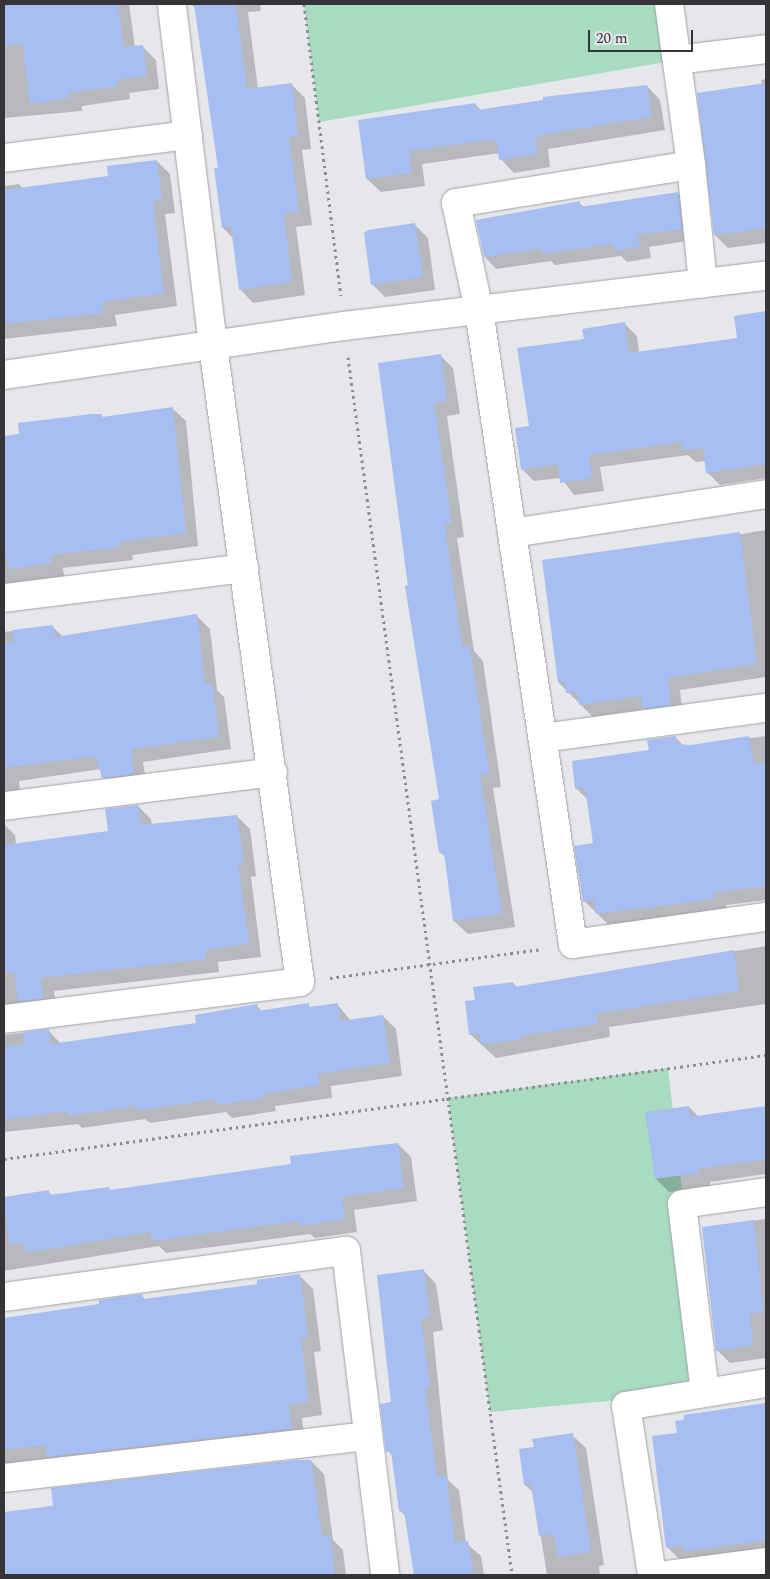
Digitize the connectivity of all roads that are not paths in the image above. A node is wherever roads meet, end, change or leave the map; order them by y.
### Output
1 (172, 4) edge
2 (669, 4) edge
3 (766, 49) edge
4 (677, 60) junction
5 (188, 135) junction
6 (4, 158) edge
7 (691, 165) junction
8 (766, 276) edge
9 (703, 283) junction
10 (479, 310) junction
11 (214, 345) junction
12 (4, 375) edge
13 (766, 494) edge
14 (512, 532) junction
15 (244, 568) junction
16 (4, 598) edge
17 (766, 708) edge
18 (543, 738) junction
19 (273, 772) junction
20 (4, 806) edge
21 (766, 917) edge
22 (4, 1019) edge
23 (766, 1192) edge
24 (4, 1297) edge
25 (766, 1384) edge
26 (705, 1392) junction
27 (368, 1436) junction
28 (4, 1478) edge
29 (766, 1562) edge
30 (385, 1575) edge
31 (652, 1575) edge
32 (666, 1575) edge

1 - 5 street
2 - 4 street
3 - 4 street
4 - 7 street
5 - 6 street
5 - 11 street
7 - 9 street
7 - 10 street
8 - 9 street
9 - 10 street
10 - 11 street
10 - 14 street
11 - 12 street
11 - 15 street
13 - 14 street
14 - 18 street
15 - 16 street
15 - 19 street
17 - 18 street
18 - 21 street
19 - 20 street
19 - 22 street
23 - 26 street
24 - 27 street
25 - 26 street
26 - 31 street
27 - 28 street
27 - 30 street
29 - 32 street

